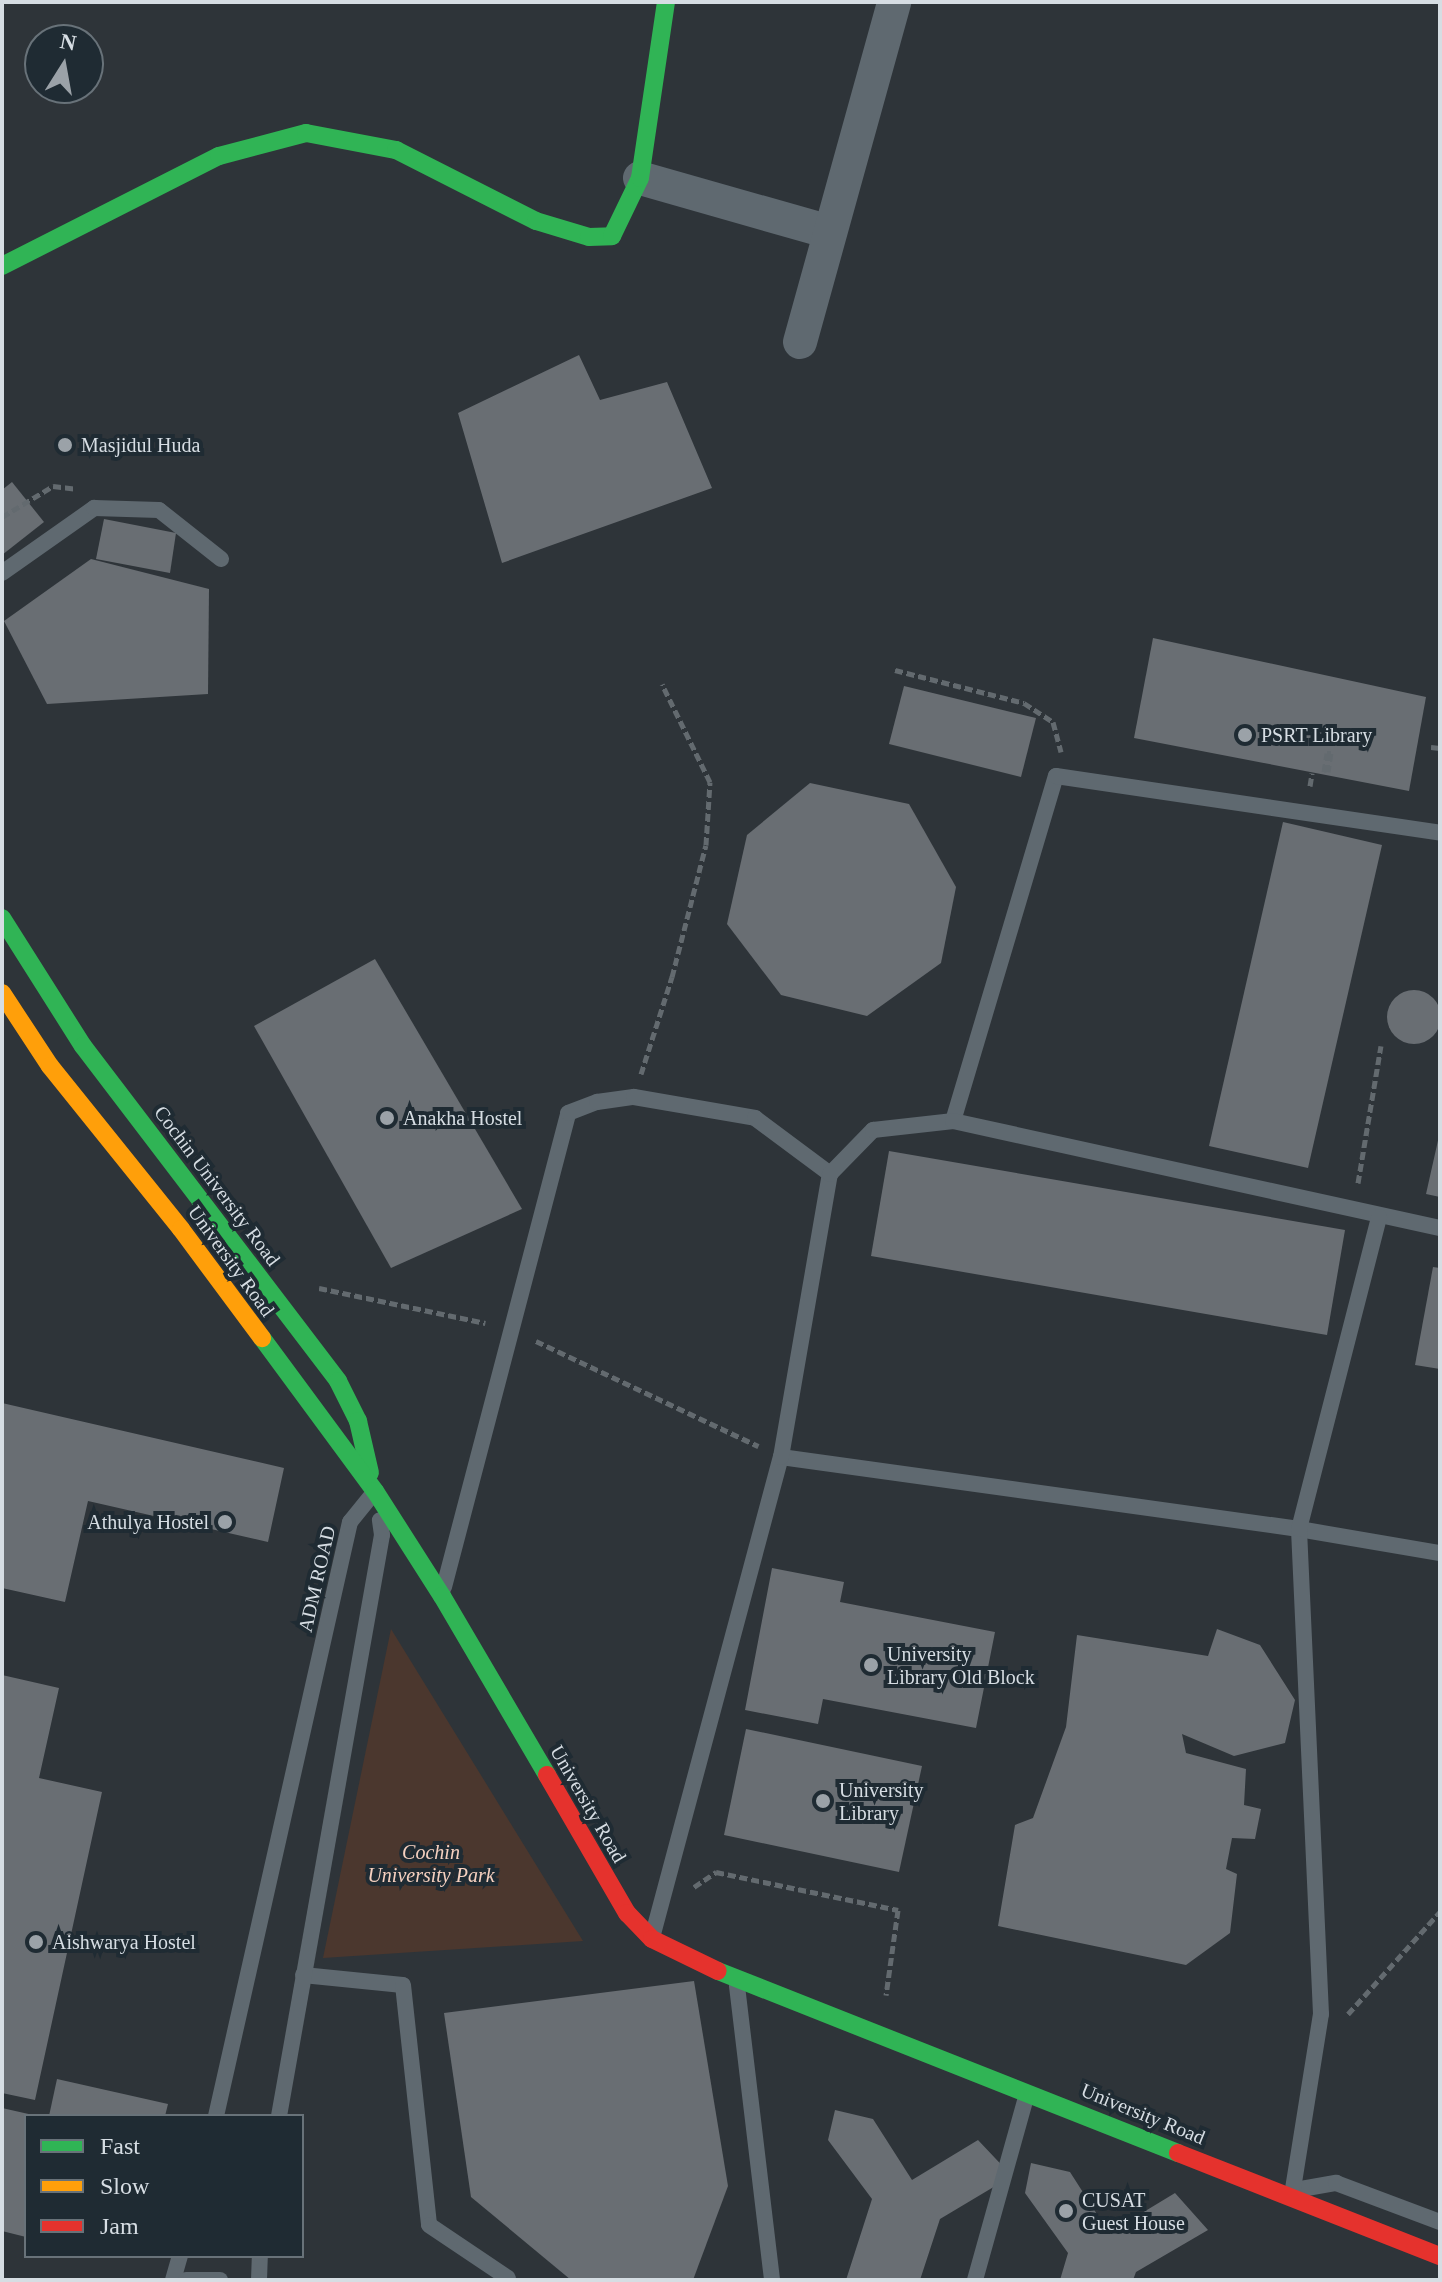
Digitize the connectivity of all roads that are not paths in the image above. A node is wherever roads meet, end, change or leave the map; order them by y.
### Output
1 (666, 2) edge
2 (894, 2) edge
3 (640, 178) junction
4 (829, 232) junction
5 (2, 266) edge
6 (800, 342) dead end
7 (221, 559) dead end
8 (2, 573) edge
9 (1440, 833) edge
10 (2, 918) edge
11 (2, 993) edge
12 (953, 1121) junction
13 (830, 1174) junction
14 (1379, 1217) junction
15 (1440, 1228) edge
16 (781, 1457) junction
17 (375, 1491) junction
18 (1299, 1529) junction
19 (1440, 1553) edge
20 (442, 1596) junction
21 (652, 1939) junction
22 (303, 1975) junction
23 (736, 1980) junction
24 (1028, 2092) junction
25 (216, 2114) edge
26 (279, 2114) edge
27 (1292, 2193) junction
28 (1440, 2222) edge
29 (1440, 2256) edge
30 (179, 2258) edge
31 (260, 2258) edge
32 (508, 2278) dead end
33 (173, 2280) edge
34 (186, 2280) edge
35 (220, 2280) edge
36 (259, 2280) edge
37 (772, 2280) edge
38 (975, 2280) edge

1 - 3 street
2 - 4 street
3 - 4 street
3 - 5 street
4 - 6 street
7 - 8 lane
9 - 12 lane
10 - 17 street, Cochin University Road
11 - 17 street, University Road
12 - 13 lane
12 - 14 lane
13 - 16 lane
13 - 20 lane
14 - 15 lane
14 - 18 lane
16 - 18 lane
16 - 21 lane
17 - 20 street, University Road
17 - 22 lane
17 - 25 lane, ADM ROAD
18 - 19 lane
18 - 27 lane
20 - 21 street, University Road
21 - 23 street, University Road
22 - 26 lane
22 - 32 lane
23 - 24 street, University Road
23 - 37 lane
24 - 27 street, University Road
24 - 38 lane
27 - 28 lane
27 - 29 street, University Road
30 - 33 lane
31 - 36 lane
34 - 35 lane

